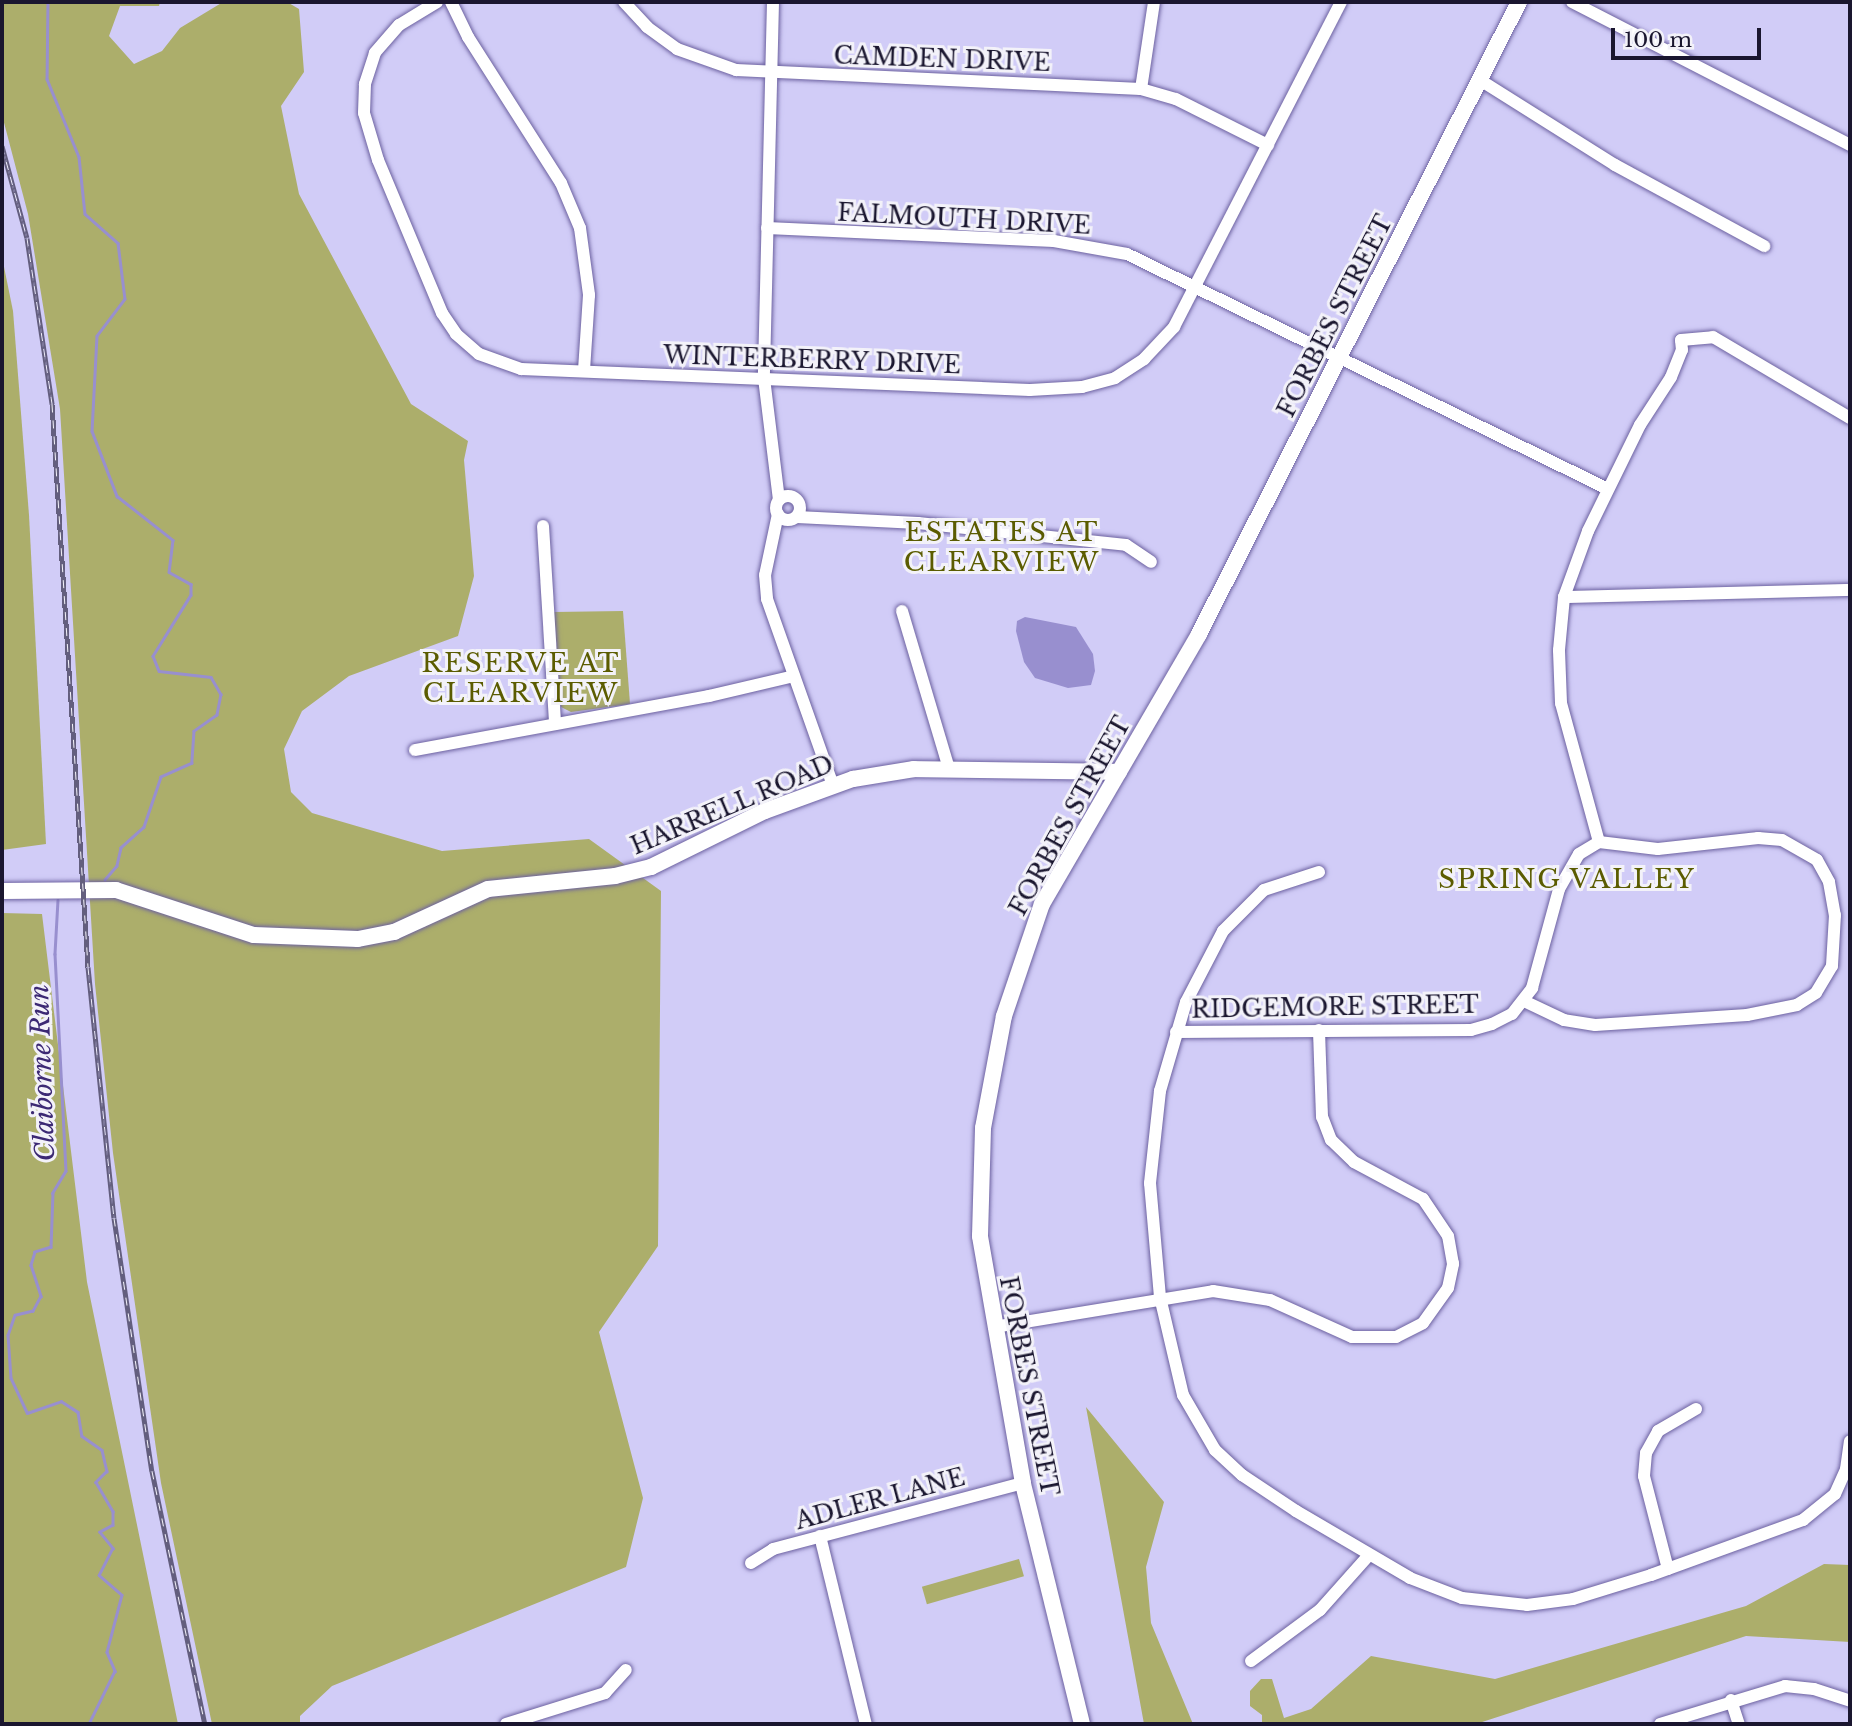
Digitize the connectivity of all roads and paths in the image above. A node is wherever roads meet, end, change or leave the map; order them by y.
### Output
1 (437, 2) edge
2 (450, 2) edge
3 (624, 2) edge
4 (773, 2) edge
5 (1154, 2) edge
6 (1340, 2) edge
7 (1519, 2) edge
8 (1572, 2) edge
9 (770, 74) junction
10 (1479, 80) junction
11 (1140, 89) junction
12 (1268, 145) junction
13 (1850, 145) edge
14 (767, 228) junction
15 (1764, 246) dead end
16 (1198, 286) junction
17 (1339, 358) junction
18 (584, 371) junction
19 (764, 379) junction
20 (1850, 418) edge
21 (1608, 489) junction
22 (784, 498) junction
23 (790, 514) junction
24 (543, 526) dead end
25 (1151, 562) dead end
26 (1850, 590) edge
27 (1564, 597) junction
28 (902, 611) dead end
29 (794, 676) junction
30 (555, 724) junction
31 (415, 750) dead end
32 (949, 769) junction
33 (1119, 772) junction
34 (833, 785) junction
35 (1599, 842) junction
36 (1319, 872) dead end
37 (2, 891) edge
38 (1524, 1001) junction
39 (1319, 1030) junction
40 (1176, 1032) junction
41 (1160, 1297) junction
42 (994, 1327) junction
43 (1696, 1409) dead end
44 (1850, 1441) edge
45 (1023, 1483) junction
46 (820, 1536) junction
47 (1369, 1555) junction
48 (751, 1563) dead end
49 (1668, 1569) junction
50 (1251, 1661) dead end
51 (626, 1670) dead end
52 (1731, 1700) junction
53 (1850, 1701) edge
54 (506, 1724) edge
55 (866, 1724) edge
56 (1082, 1724) edge
57 (1660, 1724) edge
58 (1739, 1724) edge

1 - 18 street, WINTERBERRY DRIVE
2 - 18 street
3 - 9 street, CAMDEN DRIVE
4 - 9 street
5 - 11 street
6 - 12 street, WINTERBERRY DRIVE
7 - 10 street, FORBES STREET
8 - 13 street
9 - 11 street, CAMDEN DRIVE
9 - 14 street
10 - 15 street
10 - 17 street, FORBES STREET
11 - 12 street, CAMDEN DRIVE
12 - 16 street, WINTERBERRY DRIVE
14 - 16 street, FALMOUTH DRIVE
14 - 19 street
16 - 17 street, FALMOUTH DRIVE
16 - 19 street, WINTERBERRY DRIVE
17 - 21 street, FALMOUTH DRIVE
17 - 33 street, FORBES STREET
18 - 19 street, WINTERBERRY DRIVE
19 - 22 street
20 - 21 street
21 - 27 street
22 - 23 street
22 - 23 street
23 - 25 street
23 - 29 street
24 - 30 street
26 - 27 street
27 - 35 street
28 - 32 street
29 - 30 street
29 - 34 street
30 - 31 street
32 - 33 street, HARRELL ROAD
32 - 34 street, HARRELL ROAD
33 - 42 street, FORBES STREET
34 - 37 street, HARRELL ROAD
35 - 38 street, RIDGEMORE STREET
35 - 38 street
36 - 40 street
38 - 39 street, RIDGEMORE STREET
39 - 40 street, RIDGEMORE STREET
39 - 41 street
40 - 41 street
41 - 42 street
41 - 47 street
42 - 45 street, FORBES STREET
43 - 49 street
44 - 49 street
45 - 46 street, ADLER LANE
45 - 56 street, FORBES STREET
46 - 48 street, ADLER LANE
46 - 55 street
47 - 49 street
47 - 50 street
51 - 54 street
52 - 53 street
52 - 57 street
52 - 58 street

